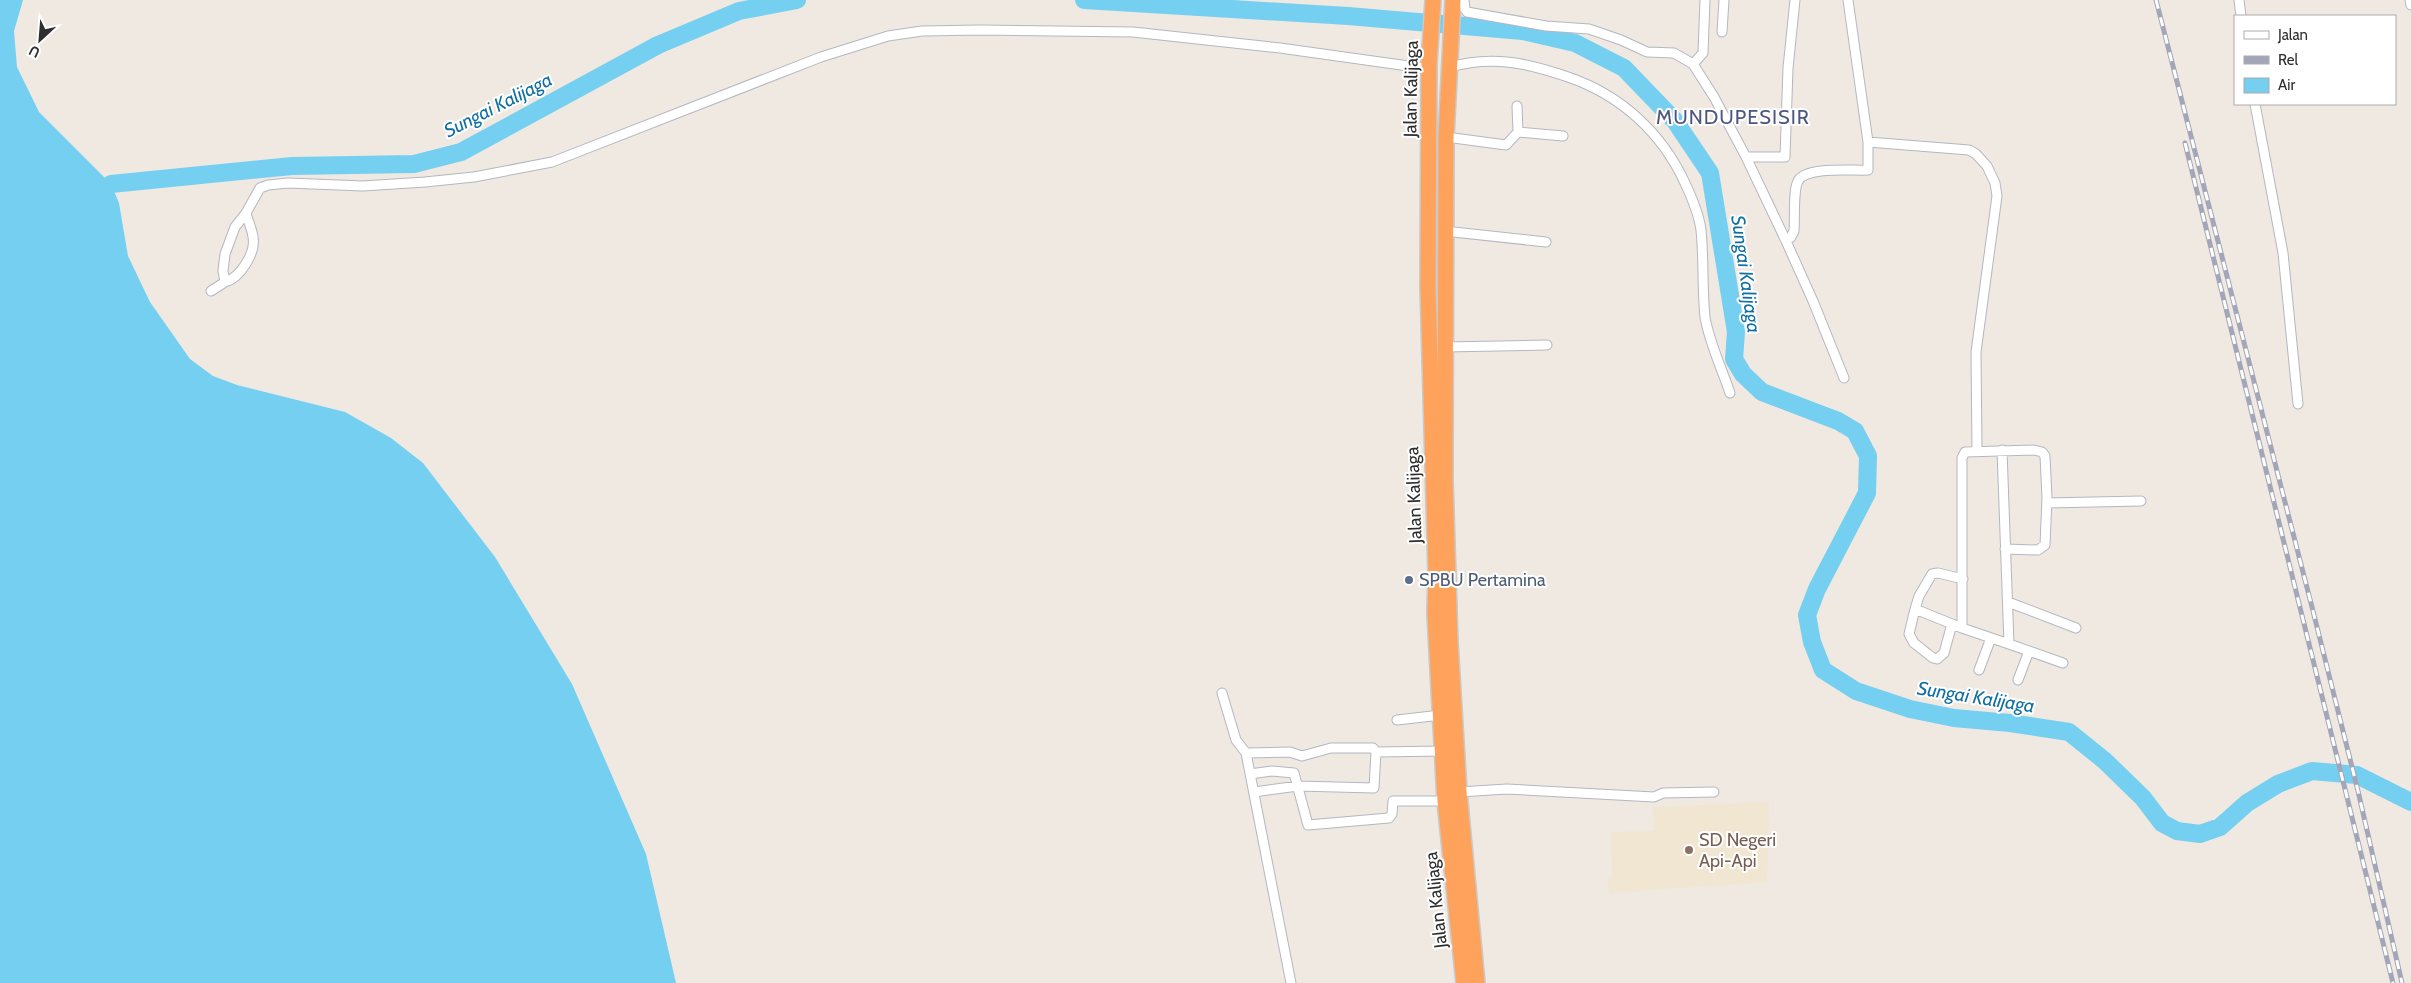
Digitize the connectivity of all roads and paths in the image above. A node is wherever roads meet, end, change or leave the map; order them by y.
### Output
1 (1705, 0) edge
2 (1724, 0) edge
3 (1795, 0) edge
4 (1848, 0) edge
5 (2238, 0) edge
6 (2410, 0) edge
7 (1433, 2) edge
8 (1457, 2) edge
9 (2411, 5) edge
10 (2241, 15) edge
11 (1722, 32) dead end
12 (1450, 64) junction
13 (1692, 64) junction
14 (1430, 67) junction
15 (2255, 105) edge
16 (1517, 106) dead end
17 (1518, 132) junction
18 (1563, 136) dead end
19 (1446, 137) junction
20 (1868, 142) junction
21 (1746, 157) junction
22 (246, 213) junction
23 (1444, 231) junction
24 (1786, 241) junction
25 (1546, 242) dead end
26 (225, 282) junction
27 (211, 291) dead end
28 (1547, 345) dead end
29 (1444, 347) junction
30 (1844, 378) dead end
31 (1730, 393) dead end
32 (2298, 404) dead end
33 (1977, 450) junction
34 (2002, 450) junction
35 (2141, 501) dead end
36 (2047, 503) junction
37 (2005, 549) junction
38 (1964, 579) junction
39 (2008, 602) junction
40 (1915, 609) junction
41 (1952, 624) junction
42 (1962, 628) junction
43 (2076, 628) dead end
44 (1991, 638) junction
45 (2009, 644) junction
46 (2029, 651) junction
47 (2063, 663) dead end
48 (1979, 670) dead end
49 (2018, 680) dead end
50 (1222, 693) dead end
51 (1441, 715) junction
52 (1397, 720) dead end
53 (1444, 750) junction
54 (1376, 752) junction
55 (1246, 753) junction
56 (1250, 774) junction
57 (1298, 786) junction
58 (1254, 792) junction
59 (1459, 792) junction
60 (1714, 792) dead end
61 (1445, 801) junction
62 (1291, 983) edge
63 (1464, 983) edge
64 (1477, 983) edge

1 - 13 street
2 - 11 street
3 - 21 street
4 - 20 street
5 - 10 street
6 - 9 street
7 - 14 highway, Jalan Kalijaga
8 - 12 highway, Jalan Kalijaga
8 - 13 street
12 - 19 highway, Jalan Kalijaga
12 - 31 street
13 - 21 street
14 - 22 street
14 - 51 highway, Jalan Kalijaga
15 - 32 street
16 - 17 street
17 - 18 street
17 - 19 street
19 - 23 highway, Jalan Kalijaga
20 - 24 street
20 - 33 street
21 - 24 street
22 - 26 street
22 - 26 street
23 - 25 street
23 - 29 highway, Jalan Kalijaga
24 - 30 street
26 - 27 street
28 - 29 street
29 - 59 highway, Jalan Kalijaga
33 - 34 street
33 - 38 street
34 - 36 street
34 - 37 street
35 - 36 street
36 - 37 street
37 - 39 street
38 - 40 street
38 - 42 street
39 - 43 street
39 - 45 street
40 - 41 street
40 - 41 street
41 - 42 street
42 - 44 street
44 - 45 street
44 - 48 street
45 - 46 street
46 - 47 street
46 - 49 street
50 - 55 street
51 - 52 street
51 - 53 highway, Jalan Kalijaga
53 - 54 street
53 - 61 highway, Jalan Kalijaga
54 - 55 street
54 - 57 street
55 - 56 street
56 - 57 street
56 - 58 street
57 - 58 street
57 - 61 street
58 - 62 street
59 - 60 street
59 - 64 highway, Jalan Kalijaga
61 - 63 highway, Jalan Kalijaga

